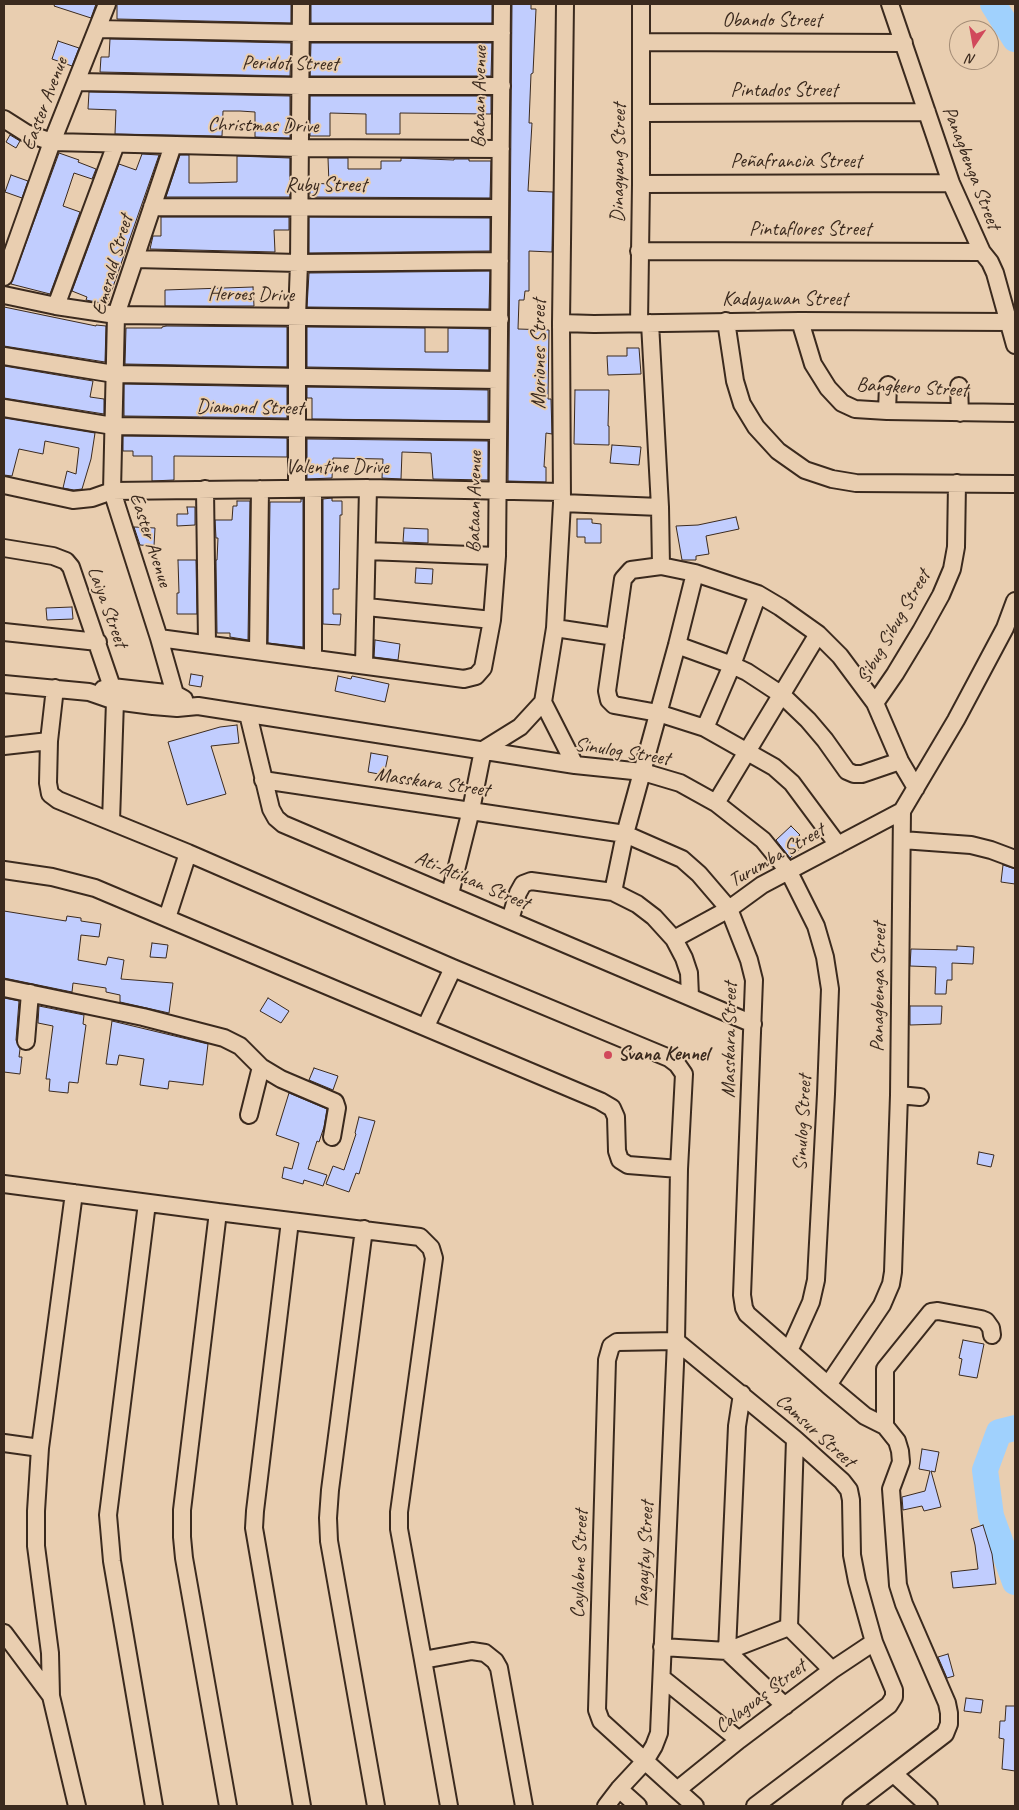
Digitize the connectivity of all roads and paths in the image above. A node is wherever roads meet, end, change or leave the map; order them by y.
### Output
1 (107, 4) edge
2 (301, 4) edge
3 (502, 4) edge
4 (565, 4) edge
5 (641, 4) edge
6 (890, 4) edge
7 (98, 29) junction
8 (502, 33) junction
9 (300, 34) junction
10 (641, 42) junction
11 (904, 43) junction
12 (77, 82) junction
13 (301, 86) junction
14 (502, 86) junction
15 (927, 112) junction
16 (642, 113) junction
17 (4, 119) edge
18 (52, 142) junction
19 (116, 144) junction
20 (173, 146) junction
21 (300, 148) junction
22 (501, 149) junction
23 (951, 183) junction
24 (641, 184) junction
25 (152, 207) junction
26 (300, 208) junction
27 (500, 208) junction
28 (639, 251) junction
29 (982, 252) junction
30 (135, 259) junction
31 (500, 261) junction
32 (299, 263) junction
33 (4, 277) edge
34 (4, 295) edge
35 (56, 306) junction
36 (116, 315) junction
37 (297, 317) junction
38 (500, 319) junction
39 (800, 320) junction
40 (726, 321) junction
41 (561, 322) junction
42 (1010, 322) junction
43 (644, 323) junction
44 (1015, 345) edge
45 (4, 356) edge
46 (114, 374) junction
47 (297, 377) junction
48 (498, 380) junction
49 (888, 385) dead end
50 (959, 386) dead end
51 (4, 408) edge
52 (886, 411) junction
53 (1015, 412) edge
54 (960, 413) junction
55 (113, 426) junction
56 (297, 430) junction
57 (498, 431) junction
58 (957, 483) junction
59 (1015, 484) edge
60 (4, 486) edge
61 (305, 488) junction
62 (368, 488) junction
63 (205, 489) junction
64 (260, 489) junction
65 (112, 491) junction
66 (496, 491) junction
67 (562, 497) junction
68 (660, 508) junction
69 (4, 548) edge
70 (368, 551) junction
71 (497, 556) junction
72 (661, 566) junction
73 (695, 573) junction
74 (758, 594) junction
75 (1015, 601) edge
76 (366, 607) junction
77 (492, 620) junction
78 (555, 628) junction
79 (4, 632) edge
80 (818, 634) junction
81 (615, 637) junction
82 (159, 638) junction
83 (98, 642) junction
84 (207, 644) junction
85 (678, 644) junction
86 (258, 651) junction
87 (313, 659) junction
88 (364, 665) junction
89 (732, 665) junction
90 (4, 684) edge
91 (55, 688) junction
92 (114, 694) junction
93 (782, 695) junction
94 (176, 701) junction
95 (543, 702) junction
96 (875, 702) junction
97 (658, 713) junction
98 (248, 714) junction
99 (705, 728) junction
100 (49, 741) junction
101 (4, 746) edge
102 (483, 750) junction
103 (748, 751) junction
104 (900, 761) junction
105 (575, 765) junction
106 (643, 772) junction
107 (263, 780) junction
108 (916, 788) junction
109 (716, 802) junction
110 (471, 810) junction
111 (902, 811) junction
112 (111, 821) junction
113 (625, 834) junction
114 (902, 840) junction
115 (838, 845) junction
116 (188, 853) junction
117 (1015, 859) edge
118 (4, 870) edge
119 (789, 872) junction
120 (613, 892) junction
121 (450, 894) junction
122 (729, 909) junction
123 (167, 918) junction
124 (510, 920) junction
125 (674, 939) junction
126 (453, 968) junction
127 (4, 988) edge
128 (30, 993) junction
129 (690, 996) junction
130 (753, 1024) junction
131 (426, 1026) junction
132 (26, 1041) dead end
133 (261, 1067) junction
134 (899, 1095) junction
135 (920, 1097) dead end
136 (249, 1115) dead end
137 (332, 1137) dead end
138 (678, 1169) junction
139 (4, 1184) edge
140 (74, 1193) junction
141 (147, 1202) junction
142 (218, 1212) junction
143 (290, 1222) junction
144 (364, 1229) junction
145 (992, 1335) dead end
146 (676, 1340) junction
147 (789, 1351) junction
148 (828, 1385) junction
149 (742, 1394) junction
150 (885, 1426) junction
151 (795, 1440) junction
152 (4, 1443) edge
153 (40, 1448) junction
154 (788, 1627) junction
155 (4, 1633) edge
156 (874, 1642) junction
157 (662, 1647) junction
158 (727, 1651) junction
159 (423, 1660) junction
160 (832, 1670) junction
161 (662, 1678) junction
162 (51, 1696) junction
163 (785, 1706) junction
164 (739, 1740) junction
165 (642, 1764) junction
166 (894, 1774) junction
167 (621, 1786) junction
168 (677, 1790) junction
169 (77, 1806) edge
170 (154, 1806) edge
171 (228, 1806) edge
172 (302, 1806) edge
173 (376, 1806) edge
174 (449, 1806) edge
175 (524, 1806) edge
176 (606, 1806) edge
177 (638, 1806) edge
178 (695, 1806) edge
179 (756, 1806) edge
180 (851, 1806) edge
181 (929, 1806) edge

1 - 7 street, Easter Avenue
2 - 9 street
3 - 8 street, Bataan Avenue
4 - 41 street, Moriones Street
5 - 10 street, Dinagyang Street
6 - 11 street, Panagbenga Street
7 - 9 street
7 - 12 street, Easter Avenue
8 - 9 street
8 - 14 street, Bataan Avenue
9 - 13 street
10 - 11 street, Obando Street
10 - 16 street, Dinagyang Street
11 - 15 street, Panagbenga Street
12 - 13 street, Peridot Street
12 - 18 street, Easter Avenue
13 - 14 street, Peridot Street
13 - 21 street
14 - 22 street, Bataan Avenue
15 - 16 street, Pintados Street
15 - 23 street, Panagbenga Street
16 - 24 street, Dinagyang Street
17 - 18 street, Christmas Drive
18 - 19 street, Christmas Drive
18 - 33 street, Easter Avenue
19 - 20 street, Christmas Drive
19 - 35 street
20 - 21 street, Christmas Drive
20 - 25 street, Emerald Street
21 - 22 street, Christmas Drive
21 - 26 street
22 - 27 street, Bataan Avenue
23 - 24 street, Peñafrancia Street
23 - 29 street, Panagbenga Street
24 - 28 street, Dinagyang Street
25 - 26 street, Ruby Street
25 - 30 street, Emerald Street
26 - 27 street, Ruby Street
26 - 32 street
27 - 31 street, Bataan Avenue
28 - 29 street, Pintaflores Street
28 - 43 street, Dinagyang Street
29 - 42 street, Panagbenga Street
30 - 32 street
30 - 36 street, Emerald Street
31 - 32 street
31 - 38 street, Bataan Avenue
32 - 37 street
34 - 35 street, Heroes Drive
35 - 36 street, Heroes Drive
36 - 37 street, Heroes Drive
36 - 46 street, Emerald Street
37 - 38 street, Heroes Drive
37 - 47 street
38 - 48 street, Bataan Avenue
39 - 40 street, Kadayawan Street
39 - 42 street, Kadayawan Street
39 - 52 street, Bangkero Street
40 - 43 street, Kadayawan Street
40 - 58 street
41 - 43 street, Kadayawan Street
41 - 67 street, Moriones Street
42 - 44 street, Panagbenga Street
43 - 68 street, Dinagyang Street
45 - 46 street
46 - 47 street
46 - 55 street, Emerald Street
47 - 48 street
47 - 56 street
48 - 57 street, Bataan Avenue
49 - 52 street
50 - 54 street
51 - 55 street, Diamond Street
52 - 54 street, Bangkero Street
53 - 54 street, Bangkero Street
55 - 56 street, Diamond Street
55 - 65 street, Emerald Street
56 - 57 street, Diamond Street
56 - 61 street
57 - 66 street, Bataan Avenue
58 - 59 street
58 - 96 street, Sibug Sibug Street
60 - 65 street, Easter Avenue
61 - 62 street, Valentine Drive
61 - 64 street, Valentine Drive
61 - 87 street
62 - 66 street, Valentine Drive
62 - 70 street
63 - 64 street, Valentine Drive
63 - 65 street, Valentine Drive
63 - 84 street
64 - 86 street
65 - 82 street, Easter Avenue
66 - 67 street, Valentine Drive
66 - 71 street, Bataan Avenue
67 - 68 street, Valentine Drive
67 - 78 street, Moriones Street
68 - 72 street, Dinagyang Street
69 - 83 street, Laiya Street
70 - 71 street
70 - 76 street
71 - 77 street, Bataan Avenue
72 - 73 street
72 - 81 street
73 - 74 street
73 - 85 street
74 - 80 street
74 - 89 street
75 - 108 street
76 - 77 street
76 - 88 street
77 - 88 street, Bataan Avenue
78 - 81 street
78 - 95 street, Moriones Street
79 - 83 street
80 - 93 street
80 - 96 street
81 - 97 street
82 - 84 street, Bataan Avenue
82 - 94 street, Easter Avenue
83 - 92 street, Laiya Street
84 - 86 street, Bataan Avenue
85 - 89 street
85 - 97 street
86 - 87 street, Bataan Avenue
87 - 88 street, Bataan Avenue
89 - 93 street
89 - 99 street
90 - 91 street
91 - 92 street
91 - 100 street
92 - 94 street
92 - 112 street, Laiya Street
93 - 103 street
93 - 104 street
94 - 98 street, Sinulog Street
95 - 102 street
95 - 105 street
96 - 104 street
97 - 99 street
97 - 106 street
98 - 102 street, Sinulog Street
98 - 107 street, Ati-Atihan Street
99 - 103 street
100 - 101 street
100 - 112 street
102 - 105 street, Sinulog Street
102 - 110 street
103 - 109 street
103 - 115 street
104 - 108 street
105 - 106 street, Sinulog Street
106 - 109 street, Sinulog Street
106 - 113 street
107 - 110 street, Masskara Street
107 - 121 street, Ati-Atihan Street
108 - 111 street
109 - 119 street, Sinulog Street
110 - 113 street, Masskara Street
110 - 121 street
111 - 114 street, Panagbenga Street
111 - 115 street, Turumba Street
112 - 116 street
113 - 120 street
113 - 122 street, Masskara Street
114 - 117 street
114 - 134 street, Panagbenga Street
115 - 119 street, Turumba Street
116 - 123 street
116 - 126 street
118 - 123 street
119 - 122 street, Turumba Street
119 - 147 street, Sinulog Street
120 - 124 street
120 - 125 street
121 - 124 street, Ati-Atihan Street
122 - 125 street, Turumba Street
122 - 130 street, Masskara Street
123 - 131 street
124 - 129 street, Ati-Atihan Street
125 - 129 street
126 - 131 street
126 - 138 street
127 - 128 street
128 - 132 street
128 - 133 street
129 - 130 street, Ati-Atihan Street
130 - 147 street, Masskara Street
131 - 138 street
133 - 136 street
133 - 137 street
134 - 135 street
134 - 148 street, Panagbenga Street
138 - 146 street
139 - 140 street
140 - 141 street
140 - 153 street
141 - 142 street
141 - 170 street
142 - 143 street
142 - 171 street
143 - 144 street
143 - 172 street
144 - 159 street
144 - 173 street
145 - 150 street
146 - 149 street, Camsur Street
146 - 157 street, Tagaytay Street
146 - 165 street, Caylabne Street
147 - 148 street, Masskara Street
148 - 150 street, Masskara Street
149 - 151 street, Camsur Street
149 - 158 street
150 - 166 street
151 - 154 street
151 - 156 street, Camsur Street
152 - 153 street
153 - 162 street
154 - 158 street
154 - 160 street
155 - 162 street
156 - 160 street, Calaguas Street
156 - 179 street, Camsur Street
157 - 158 street
157 - 161 street, Tagaytay Street
158 - 163 street
159 - 174 street
159 - 175 street
160 - 163 street, Calaguas Street
161 - 164 street
161 - 165 street, Tagaytay Street
162 - 169 street
163 - 164 street, Calaguas Street
164 - 168 street, Calaguas Street
165 - 167 street, Tagaytay Street
165 - 168 street, Caylabne Street
166 - 180 street
166 - 181 street
167 - 176 street, Tagaytay Street
167 - 177 street
168 - 178 street, Caylabne Street

